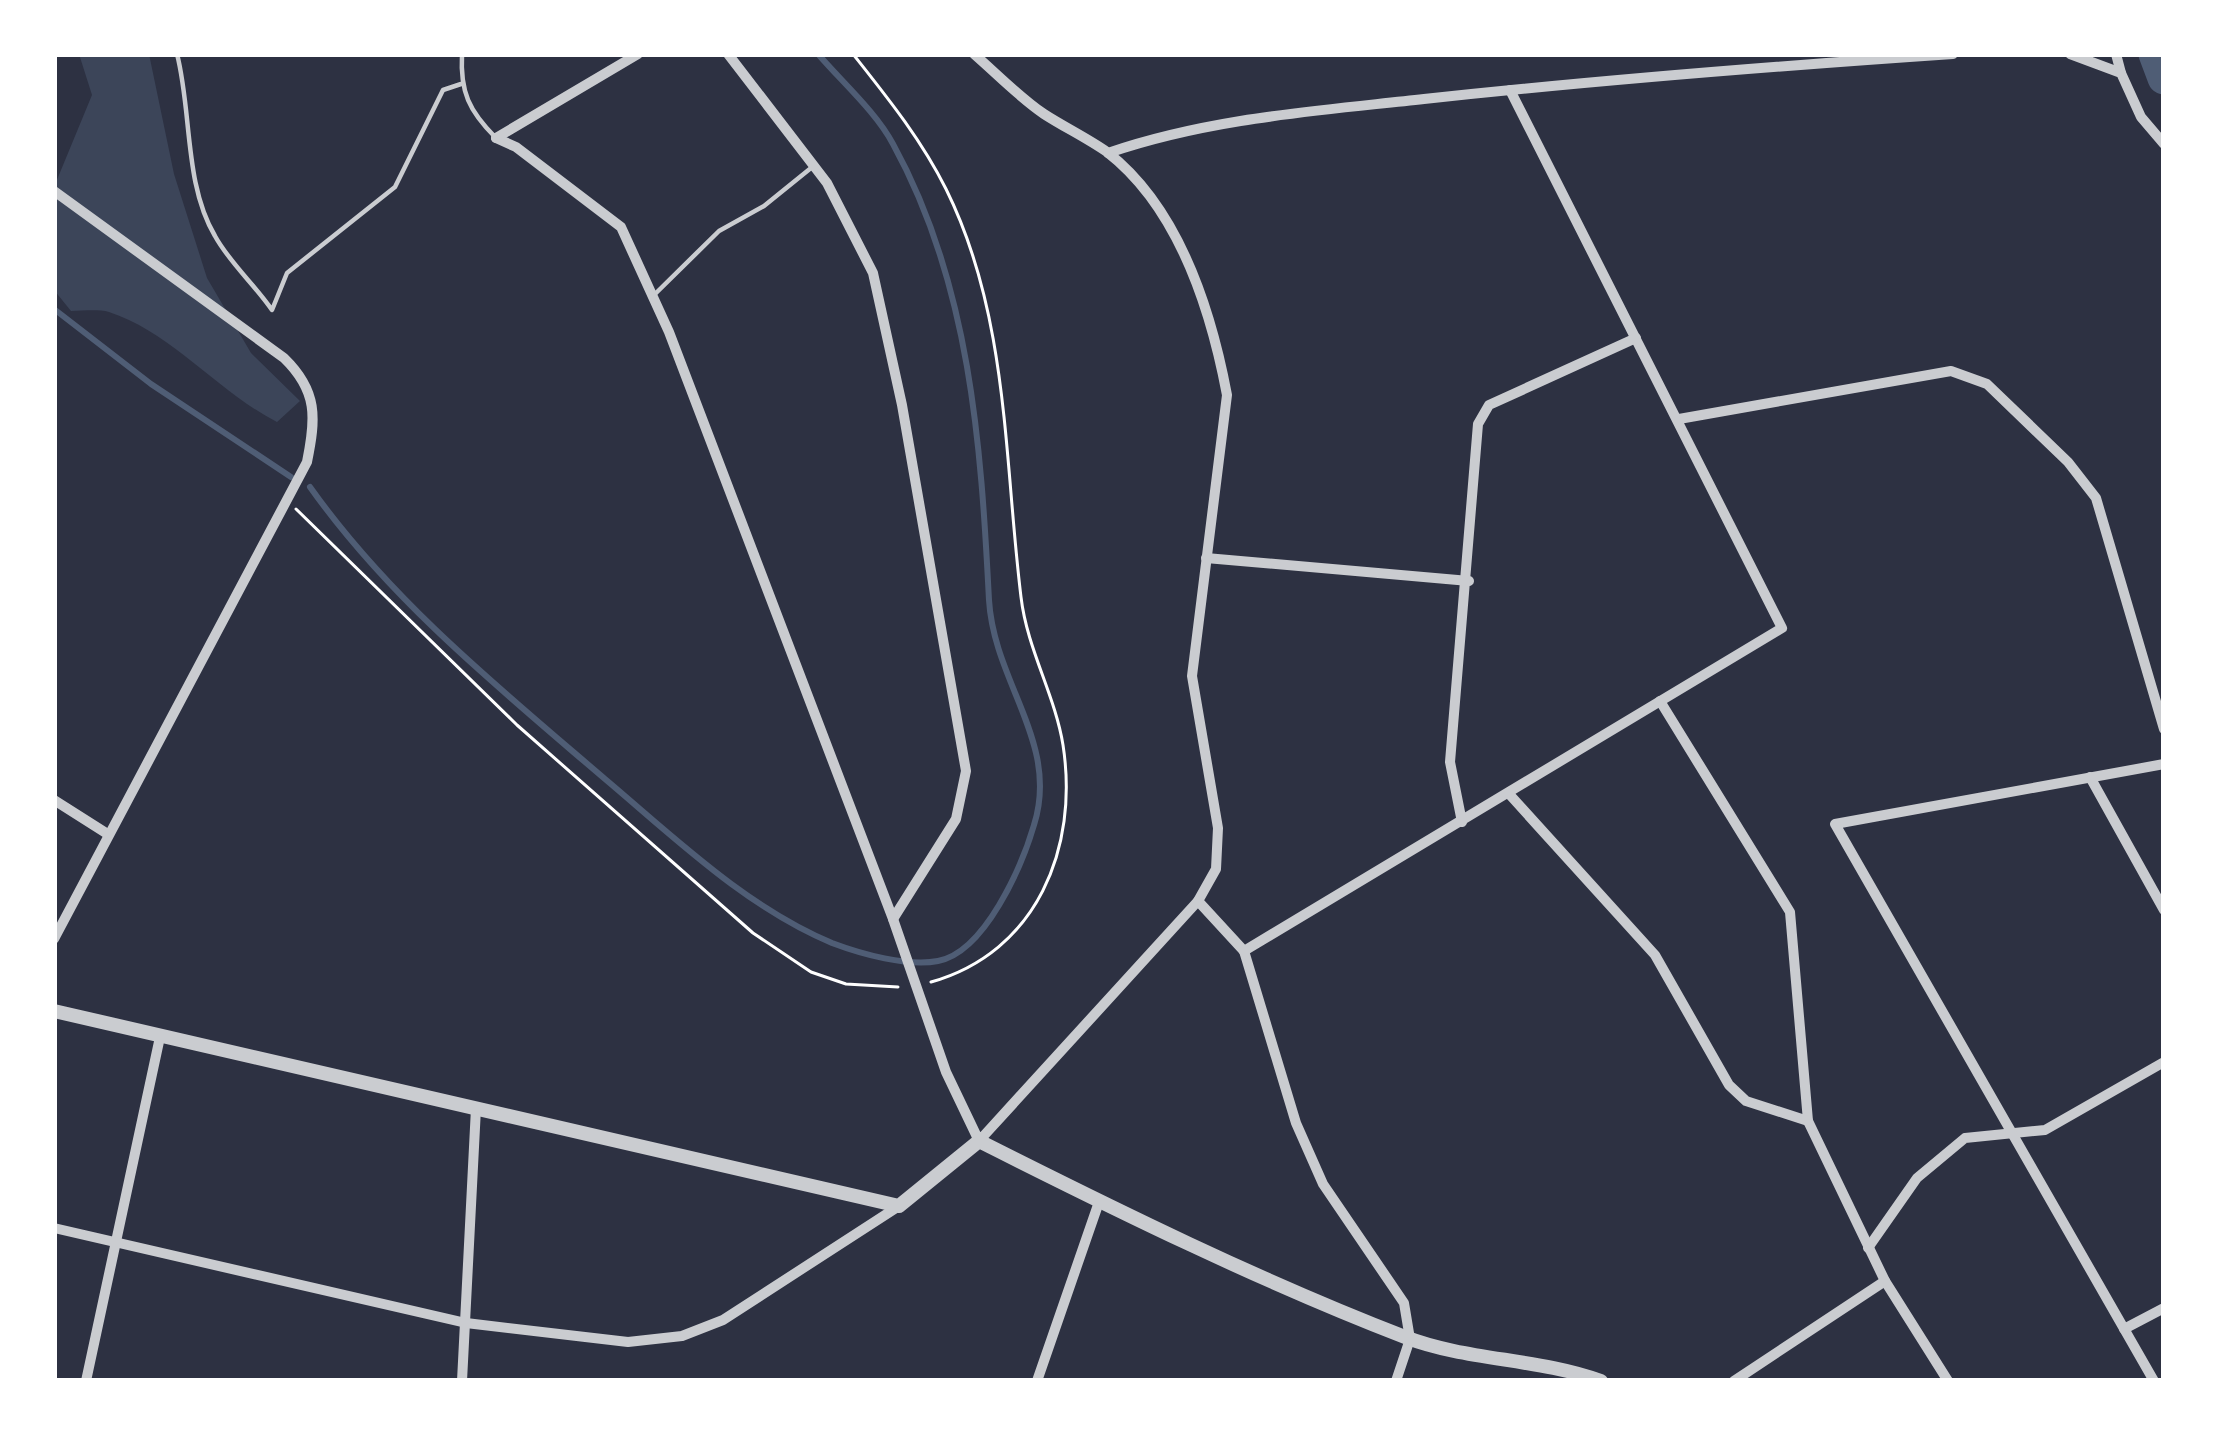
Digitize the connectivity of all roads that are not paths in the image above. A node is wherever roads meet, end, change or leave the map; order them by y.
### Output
1 (177, 54) edge
2 (462, 54) edge
3 (638, 54) edge
4 (728, 54) edge
5 (974, 54) edge
6 (1953, 54) edge
7 (2070, 54) edge
8 (2116, 54) edge
9 (2121, 73) junction
10 (460, 84) junction
11 (1510, 90) junction
12 (496, 138) junction
13 (2164, 144) edge
14 (1108, 154) junction
15 (814, 165) junction
16 (54, 191) edge
17 (653, 296) junction
18 (1636, 338) junction
19 (1679, 419) junction
20 (1206, 558) junction
21 (1468, 580) junction
22 (1660, 701) junction
23 (2164, 729) edge
24 (2164, 764) edge
25 (2090, 777) junction
26 (1510, 795) junction
27 (54, 800) edge
28 (1462, 822) junction
29 (106, 833) junction
30 (1198, 902) junction
31 (2164, 910) edge
32 (893, 919) junction
33 (54, 939) edge
34 (1244, 951) junction
35 (54, 1011) edge
36 (160, 1037) junction
37 (2164, 1062) edge
38 (476, 1108) junction
39 (1808, 1121) junction
40 (2010, 1131) junction
41 (979, 1141) junction
42 (1099, 1202) junction
43 (899, 1206) junction
44 (54, 1228) edge
45 (112, 1241) junction
46 (1868, 1248) junction
47 (1885, 1281) junction
48 (2164, 1308) edge
49 (466, 1323) junction
50 (2124, 1329) junction
51 (1410, 1340) junction
52 (86, 1381) edge
53 (462, 1381) edge
54 (1037, 1381) edge
55 (1396, 1381) edge
56 (1601, 1381) edge
57 (1734, 1381) edge
58 (1948, 1381) edge
59 (2154, 1381) edge

1 - 10 lane
2 - 10 lane
3 - 12 street
4 - 15 street
5 - 14 street
6 - 11 street
7 - 9 street
8 - 9 street
9 - 13 street
10 - 12 lane
11 - 14 street
11 - 18 street
12 - 17 street
14 - 20 street
15 - 17 lane
15 - 32 street
16 - 29 street
17 - 32 street
18 - 19 street
18 - 21 street
19 - 22 street
19 - 23 street
20 - 21 street
20 - 30 street
21 - 28 street
22 - 26 street
22 - 39 street
24 - 25 street
25 - 31 street
25 - 40 street
26 - 28 street
26 - 39 street
27 - 29 street
28 - 34 street
29 - 33 street
30 - 34 street
30 - 41 street
32 - 41 street
34 - 51 street
35 - 36 street
36 - 38 street
36 - 45 street
37 - 40 street
38 - 43 street
38 - 49 street
39 - 46 street
40 - 46 street
40 - 50 street
41 - 42 street
41 - 43 street
42 - 51 street
42 - 54 street
43 - 49 street
44 - 45 street
45 - 49 street
45 - 52 street
46 - 47 street
47 - 57 street
47 - 58 street
48 - 50 street
49 - 53 street
50 - 59 street
51 - 55 street
51 - 56 street

